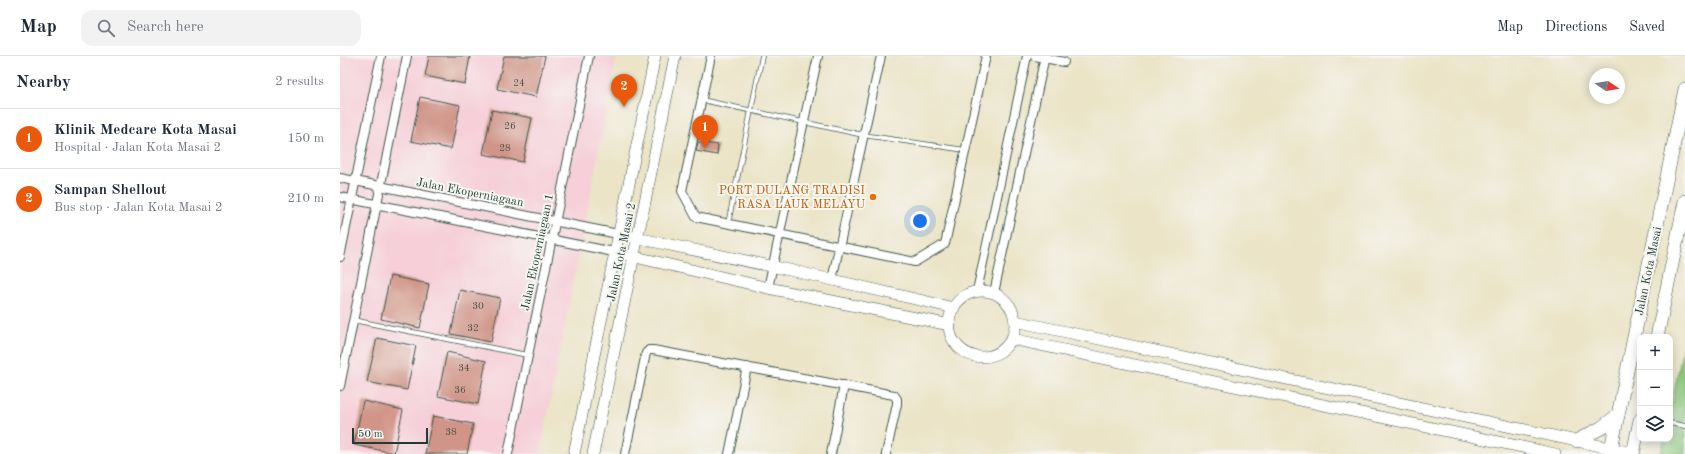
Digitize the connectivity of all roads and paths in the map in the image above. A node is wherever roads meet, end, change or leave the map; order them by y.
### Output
1 (381, 56) edge
2 (407, 56) edge
3 (589, 56) edge
4 (655, 56) edge
5 (675, 56) edge
6 (711, 56) edge
7 (762, 56) edge
8 (818, 56) edge
9 (881, 56) edge
10 (986, 56) edge
11 (1027, 56) edge
12 (1035, 56) edge
13 (1044, 57) edge
14 (1064, 62) dead end
15 (1685, 89) edge
16 (702, 100) junction
17 (751, 111) junction
18 (804, 123) junction
19 (863, 135) junction
20 (965, 150) junction
21 (340, 178) edge
22 (356, 181) junction
23 (381, 186) junction
24 (340, 196) edge
25 (352, 199) junction
26 (1685, 201) edge
27 (377, 204) junction
28 (556, 222) junction
29 (728, 224) junction
30 (618, 234) junction
31 (779, 234) junction
32 (637, 238) junction
33 (552, 240) junction
34 (839, 246) junction
35 (614, 252) junction
36 (633, 256) junction
37 (340, 257) edge
38 (772, 267) junction
39 (832, 280) junction
40 (768, 288) junction
41 (977, 291) junction
42 (994, 293) junction
43 (954, 308) junction
44 (353, 320) junction
45 (1015, 321) junction
46 (950, 325) junction
47 (1658, 334) edge
48 (1012, 339) junction
49 (527, 355) junction
50 (746, 367) junction
51 (844, 385) junction
52 (340, 386) edge
53 (1618, 415) junction
54 (1673, 424) edge
55 (1685, 426) edge
56 (1637, 434) edge
57 (1576, 441) junction
58 (1611, 451) edge
59 (1633, 453) edge
60 (508, 454) edge
61 (574, 454) edge
62 (593, 454) edge
63 (625, 454) edge
64 (729, 454) edge
65 (831, 454) edge
66 (886, 454) edge
67 (1555, 454) edge

1 - 22 street
2 - 23 street
3 - 28 street, Jalan Ekoperniagaan 1
4 - 30 street, Jalan Kota Masai 2
5 - 32 street, Jalan Kota Masai 2
6 - 16 street
7 - 17 lane
8 - 18 street
9 - 19 street
10 - 20 street
11 - 41 street
12 - 13 street
13 - 14 street
13 - 42 street
15 - 53 main road, Jalan Kota Masai
16 - 17 lane
16 - 29 street
17 - 18 lane
17 - 29 lane
18 - 19 lane
18 - 31 street
19 - 20 lane
19 - 34 street
20 - 34 street
21 - 22 street, Jalan Ekoperniagaan
22 - 23 street, Jalan Ekoperniagaan
22 - 25 street
23 - 27 street
23 - 28 street, Jalan Ekoperniagaan
24 - 25 street
25 - 27 street
25 - 37 street
26 - 47 main road, Jalan Kota Masai
27 - 33 street
27 - 44 street
28 - 30 street, Jalan Ekoperniagaan
28 - 33 street, Jalan Ekoperniagaan 1
29 - 31 street
30 - 32 street
30 - 35 street, Jalan Kota Masai 2
31 - 34 street
31 - 38 street
32 - 36 street, Jalan Kota Masai 2
32 - 38 street
33 - 35 street
33 - 49 street, Jalan Ekoperniagaan 1
34 - 39 street
35 - 36 street
35 - 61 street, Jalan Kota Masai 2
36 - 40 street
36 - 62 street, Jalan Kota Masai 2
38 - 39 street
38 - 40 street
39 - 43 street
40 - 46 street
41 - 42 street
41 - 43 street
42 - 45 street
43 - 46 street
44 - 49 lane
44 - 52 street
45 - 48 street
45 - 57 street
46 - 48 street
48 - 67 street
49 - 60 street, Jalan Ekoperniagaan 1
50 - 51 street
50 - 63 street
50 - 64 street
51 - 65 street
51 - 66 street
53 - 57 main road
53 - 58 main road, Jalan Kota Masai
54 - 55 lane
56 - 59 main road
57 - 58 street
58 - 59 street

